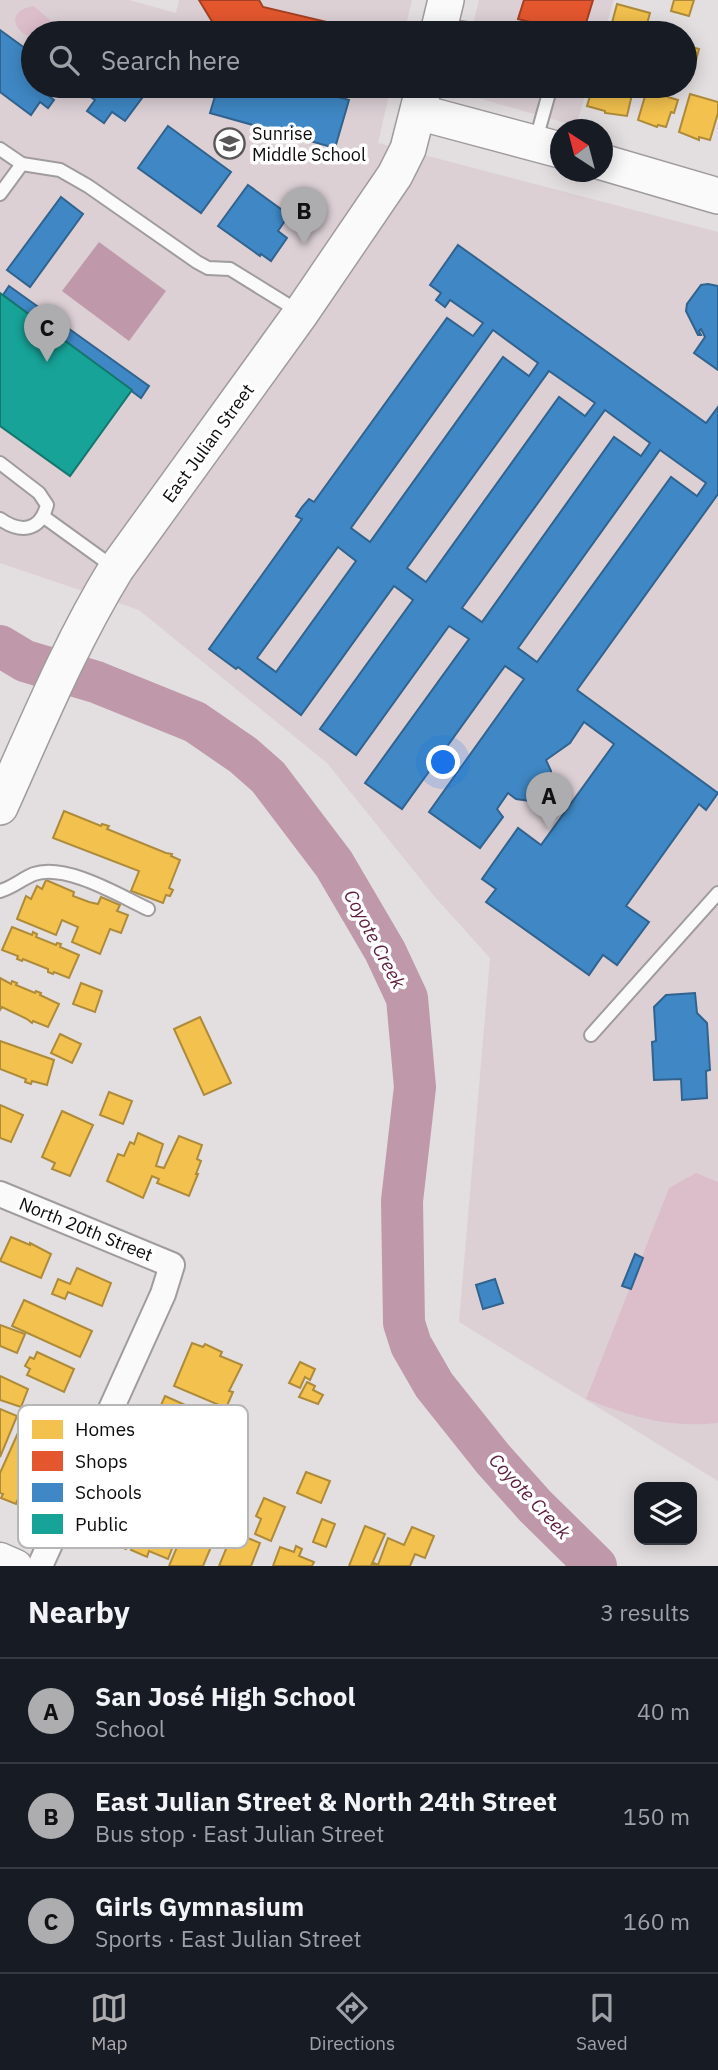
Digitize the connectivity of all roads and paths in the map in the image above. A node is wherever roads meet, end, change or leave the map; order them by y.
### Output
1 (550, 98) edge
2 (421, 99) edge
3 (547, 147) edge
4 (0, 149) edge
5 (22, 164) junction
6 (613, 165) edge
7 (0, 194) edge
8 (718, 196) edge
9 (301, 313) junction
10 (0, 463) edge
11 (44, 517) junction
12 (0, 519) edge
13 (116, 569) junction
14 (0, 807) edge
15 (0, 891) edge
16 (718, 893) edge
17 (148, 909) dead end
18 (591, 1035) dead end
19 (0, 1194) edge
20 (113, 1405) edge
21 (48, 1548) edge
22 (0, 1559) edge
23 (16, 1566) edge
24 (40, 1566) edge

1 - 3 lane
2 - 3 main road
2 - 9 main road, East Julian Street
4 - 5 lane
5 - 7 lane
5 - 9 lane
6 - 8 main road
9 - 13 main road, East Julian Street
10 - 11 lane
11 - 12 lane
11 - 13 lane
13 - 14 main road, East Julian Street
15 - 17 lane
16 - 18 lane
19 - 20 street, North 20th Street
21 - 24 street, North 20th Street
22 - 23 street

